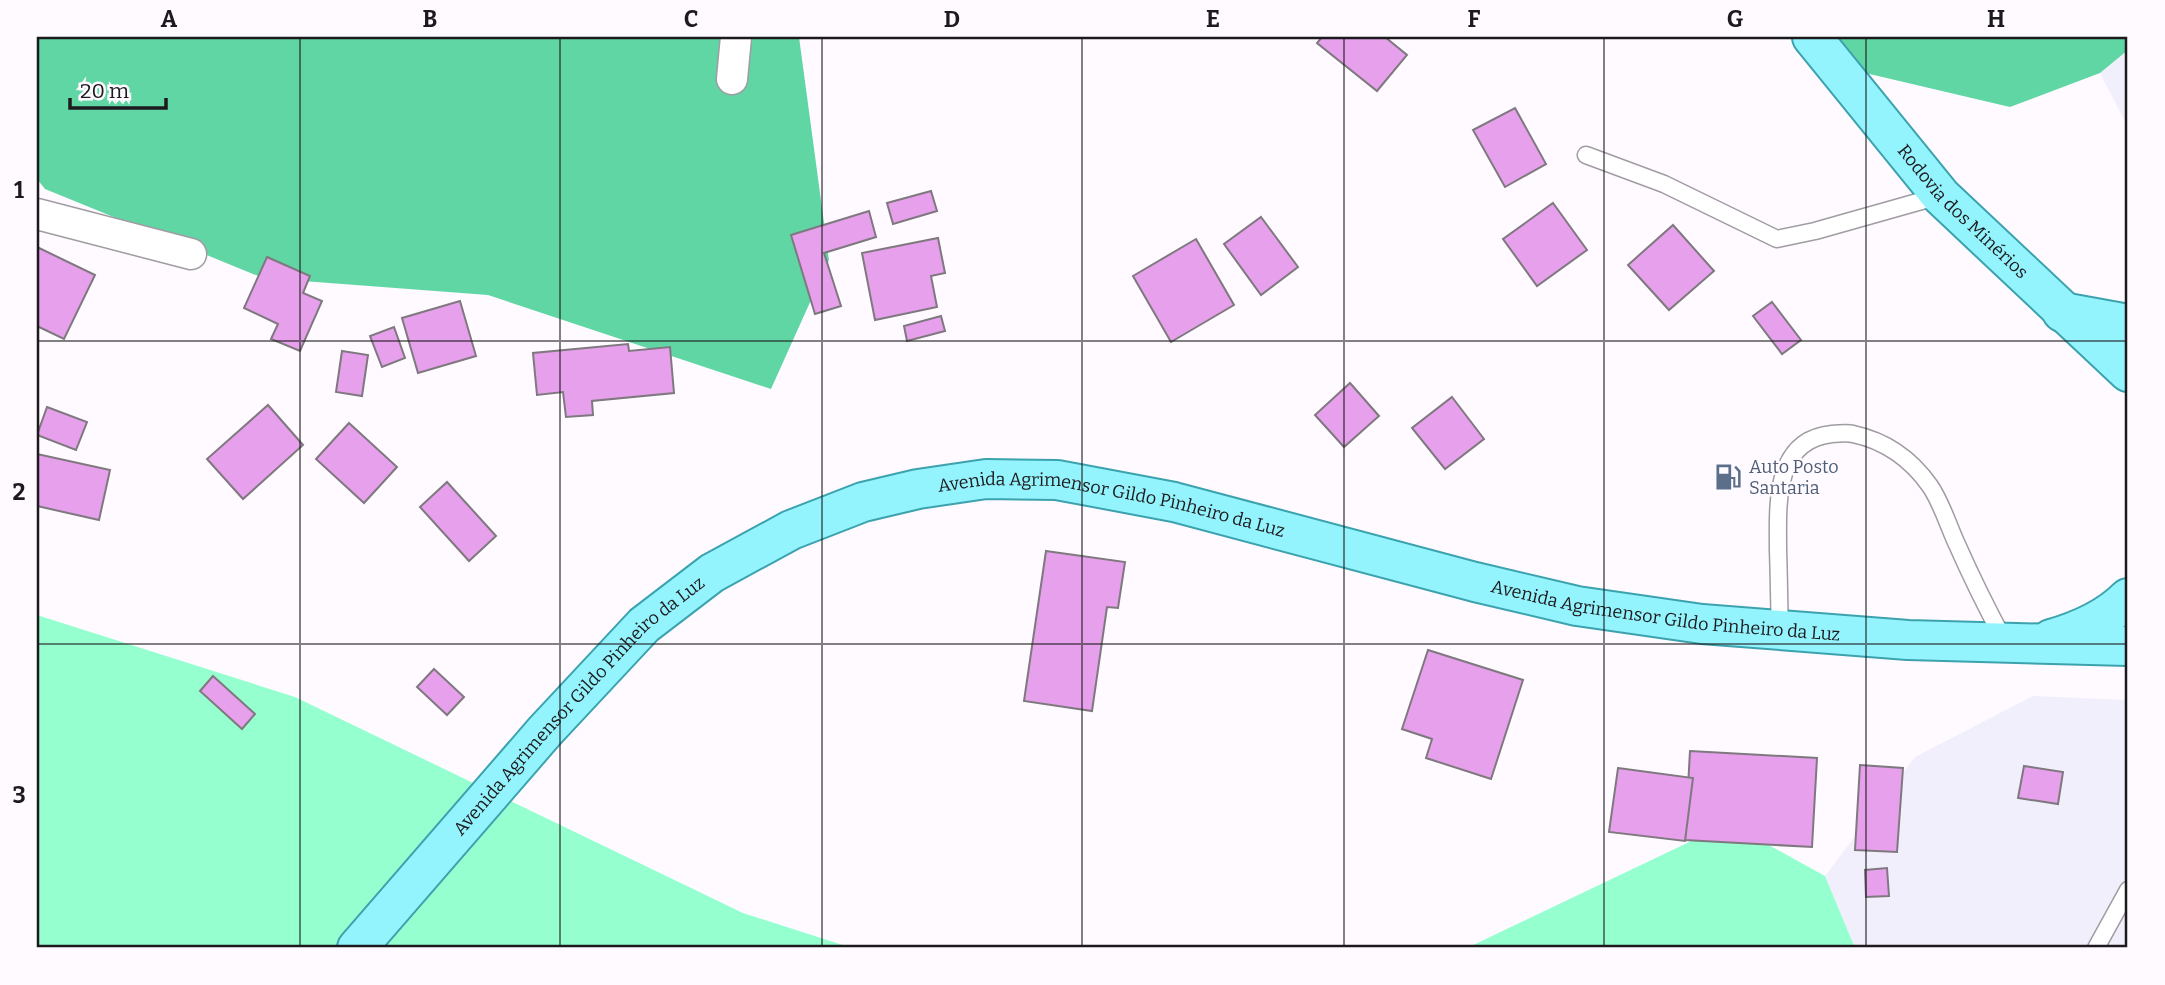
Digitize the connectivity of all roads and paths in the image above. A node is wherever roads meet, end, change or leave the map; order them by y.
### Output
1 (736, 37) edge
2 (1812, 37) edge
3 (732, 79) dead end
4 (1586, 155) dead end
5 (1941, 196) junction
6 (37, 214) edge
7 (191, 254) dead end
8 (2062, 312) junction
9 (2128, 324) edge
10 (2128, 372) edge
11 (2124, 601) edge
12 (1780, 630) junction
13 (2021, 643) junction
14 (2128, 646) edge
15 (2128, 890) edge
16 (357, 948) edge
17 (2096, 948) edge

1 - 3 street
2 - 5 main road, Rodovia dos Minérios
4 - 5 lane
5 - 8 main road, Rodovia dos Minérios
6 - 7 street
8 - 9 main road
8 - 10 main road, Rodovia dos Minérios
11 - 13 main road, Avenida Agrimensor Gildo Pinheiro da Luz
12 - 13 main road, Avenida Agrimensor Gildo Pinheiro da Luz
12 - 13 lane
12 - 16 main road, Avenida Agrimensor Gildo Pinheiro da Luz
13 - 14 main road, Avenida Agrimensor Gildo Pinheiro da Luz
15 - 17 lane

